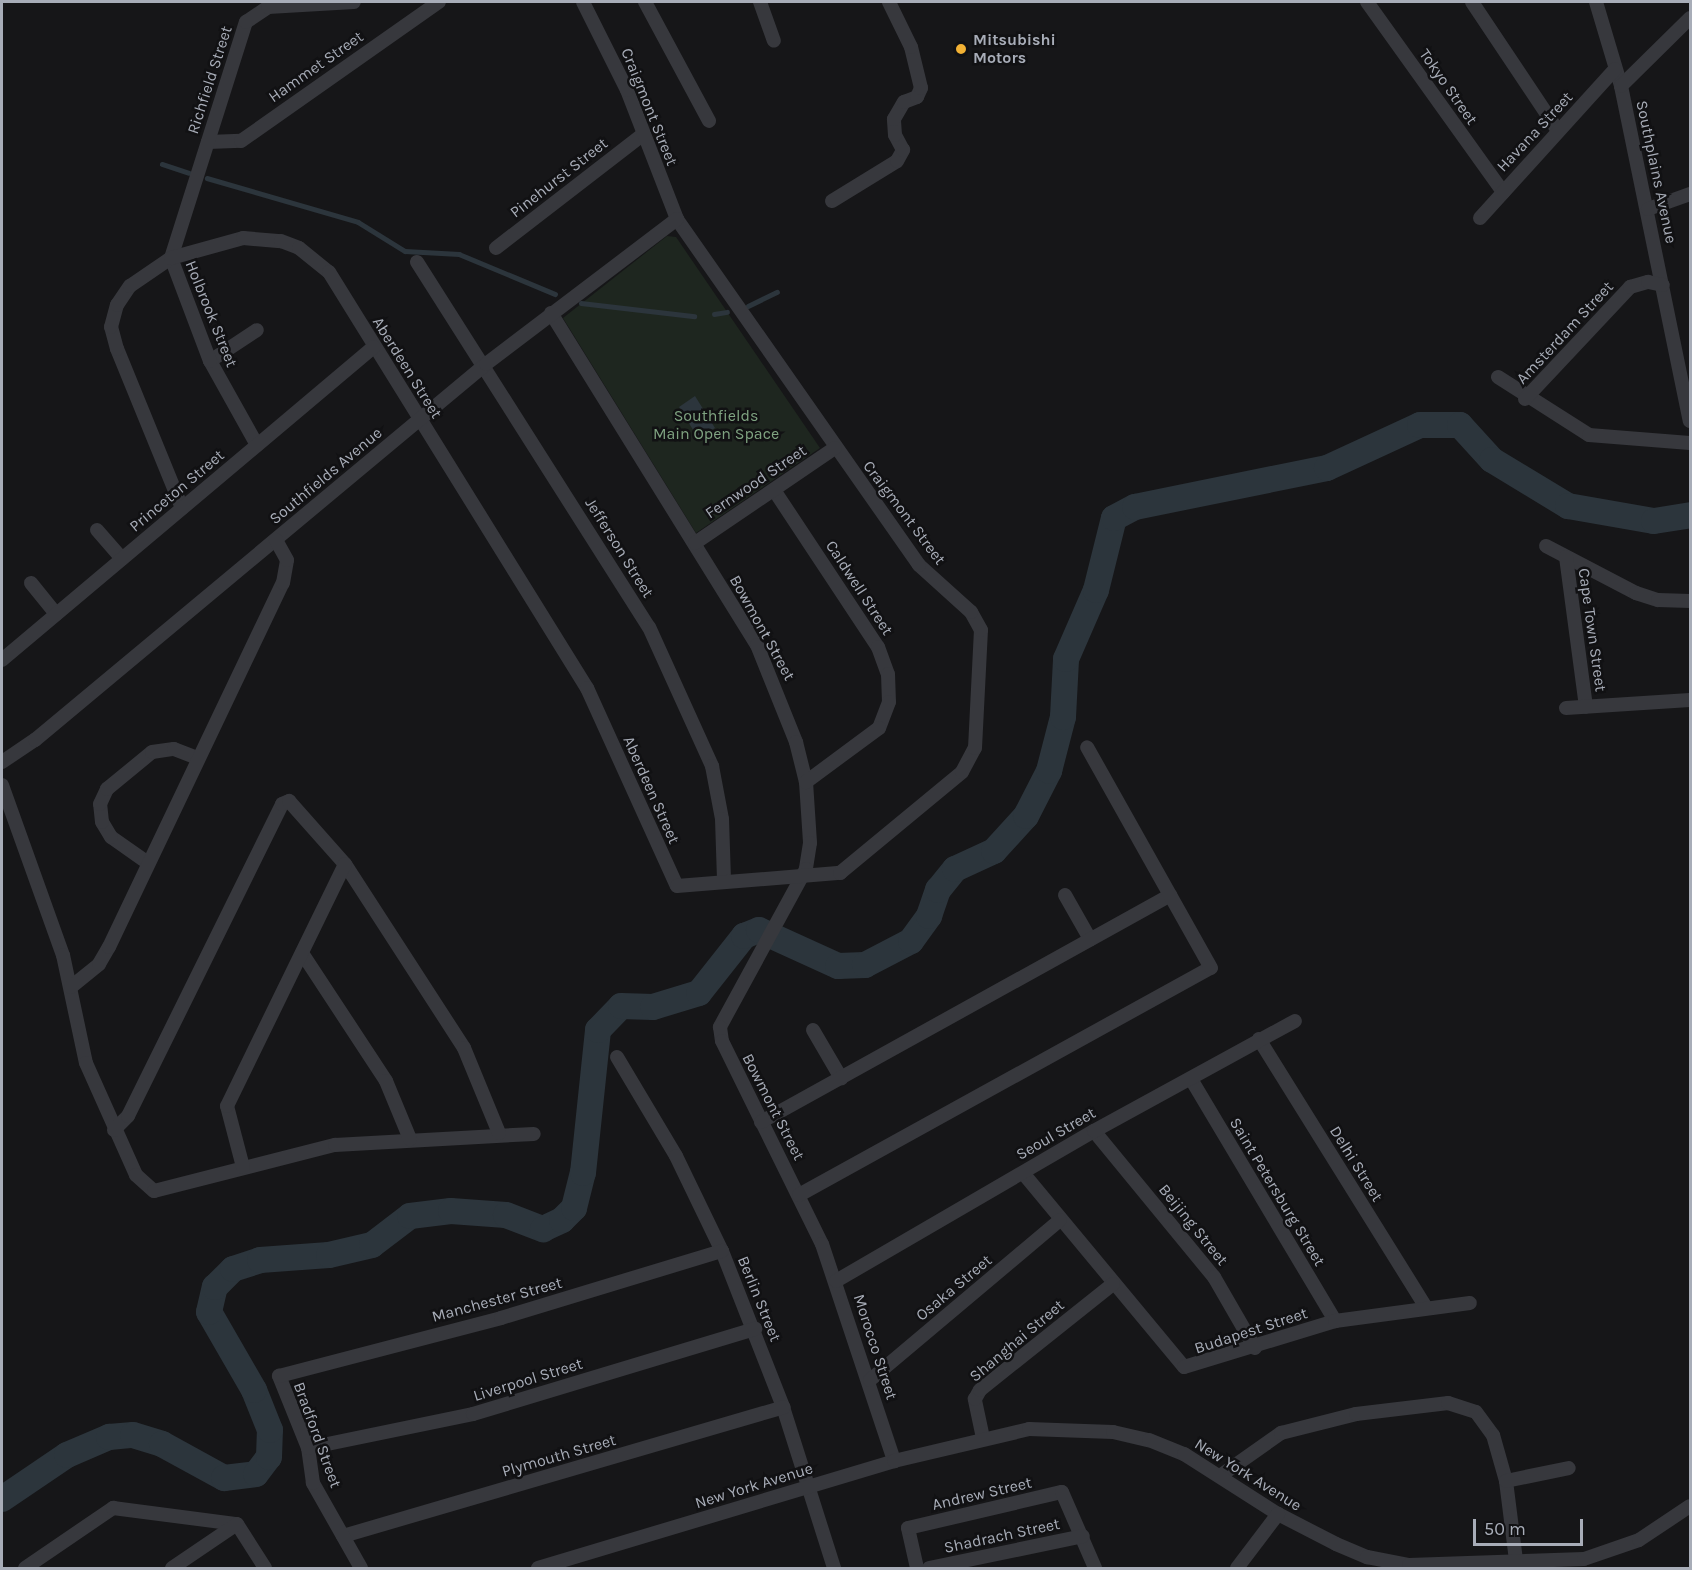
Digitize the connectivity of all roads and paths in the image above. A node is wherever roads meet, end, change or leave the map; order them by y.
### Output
1 (354, 2) edge
2 (439, 2) edge
3 (584, 2) edge
4 (645, 2) edge
5 (760, 2) edge
6 (889, 2) edge
7 (1367, 2) edge
8 (1472, 2) edge
9 (1596, 2) edge
10 (1690, 18) edge
11 (774, 41) dead end
12 (1615, 69) junction
13 (1621, 86) junction
14 (709, 121) dead end
15 (1558, 131) junction
16 (642, 135) junction
17 (207, 142) junction
18 (1503, 192) junction
19 (1690, 194) edge
20 (832, 201) dead end
21 (1647, 209) junction
22 (1480, 218) dead end
23 (676, 219) junction
24 (496, 248) dead end
25 (171, 258) junction
26 (417, 262) dead end
27 (1663, 285) junction
28 (551, 313) junction
29 (257, 330) dead end
30 (374, 347) junction
31 (210, 362) junction
32 (486, 364) junction
33 (1685, 368) edge
34 (1498, 377) dead end
35 (1526, 399) junction
36 (418, 419) junction
37 (1690, 421) edge
38 (1690, 443) edge
39 (257, 445) junction
40 (835, 448) junction
41 (774, 490) junction
42 (182, 508) junction
43 (97, 530) dead end
44 (276, 540) junction
45 (695, 543) junction
46 (1546, 546) dead end
47 (1566, 557) junction
48 (122, 559) junction
49 (31, 583) dead end
50 (1690, 601) edge
51 (56, 614) junction
52 (2, 660) edge
53 (1690, 700) edge
54 (1586, 707) junction
55 (1566, 708) dead end
56 (1087, 747) dead end
57 (197, 758) junction
58 (2, 762) edge
59 (806, 782) junction
60 (2, 785) edge
61 (148, 863) junction
62 (345, 864) junction
63 (724, 879) junction
64 (800, 880) junction
65 (677, 886) joint
66 (1065, 895) dead end
67 (1170, 895) junction
68 (1090, 939) junction
69 (302, 953) junction
70 (71, 987) junction
71 (1295, 1021) dead end
72 (813, 1030) dead end
73 (1259, 1039) junction
74 (617, 1058) dead end
75 (841, 1078) junction
76 (1191, 1079) junction
77 (761, 1122) junction
78 (114, 1130) junction
79 (1094, 1131) junction
80 (499, 1133) junction
81 (534, 1134) dead end
82 (410, 1139) junction
83 (243, 1167) junction
84 (1023, 1173) junction
85 (799, 1195) junction
86 (1060, 1221) junction
87 (822, 1244) joint
88 (722, 1251) junction
89 (837, 1281) junction
90 (1113, 1284) junction
91 (1470, 1303) dead end
92 (1425, 1306) junction
93 (1335, 1321) junction
94 (754, 1329) junction
95 (1255, 1348) junction
96 (279, 1376) joint
97 (870, 1380) junction
98 (783, 1407) junction
99 (983, 1438) junction
100 (308, 1448) junction
101 (894, 1461) junction
102 (1569, 1468) dead end
103 (1220, 1476) junction
104 (1506, 1481) junction
105 (811, 1486) junction
106 (1690, 1506) edge
107 (1278, 1514) junction
108 (237, 1524) junction
109 (343, 1536) junction
110 (1083, 1536) junction
111 (1517, 1566) edge
112 (25, 1569) edge
113 (172, 1569) edge
114 (265, 1569) edge
115 (361, 1569) edge
116 (538, 1569) edge
117 (834, 1569) edge
118 (917, 1569) edge
119 (929, 1569) edge
120 (1095, 1569) edge
121 (1237, 1569) edge

1 - 17 street, Richfield Street
2 - 17 street, Hammet Street
3 - 16 street, Craigmont Street
4 - 14 street
5 - 11 street
6 - 20 street
7 - 18 street, Tokyo Street
8 - 15 street
9 - 12 street, Southplains Avenue
10 - 13 street
12 - 13 street, Southplains Avenue
12 - 15 street, Havana Street
13 - 21 street, Southplains Avenue
15 - 18 street, Havana Street
16 - 23 street, Craigmont Street
16 - 24 street, Pinehurst Street
17 - 25 street, Richfield Street
18 - 22 street, Havana Street
19 - 21 street
21 - 27 street, Southplains Avenue
23 - 28 street, Southfields Avenue
23 - 40 street, Craigmont Street
25 - 30 street, Aberdeen Street
25 - 31 street, Holbrook Street
25 - 42 street, Aberdeen Street
26 - 32 street, Jefferson Street
27 - 33 street, Southplains Avenue
27 - 35 street, Amsterdam Street
28 - 32 street, Southfields Avenue
28 - 45 street, Bowmont Street
29 - 31 street
30 - 36 street, Aberdeen Street
30 - 39 street, Princeton Street
31 - 39 street, Holbrook Street
32 - 36 street, Southfields Avenue
32 - 63 street, Jefferson Street
33 - 37 street, Southplains Avenue
34 - 35 street
35 - 38 street
36 - 44 street, Southfields Avenue
36 - 65 street, Aberdeen Street
39 - 42 street, Princeton Street
40 - 41 street, Fernwood Street
40 - 64 street, Craigmont Street
41 - 45 street, Fernwood Street
41 - 59 street, Caldwell Street
42 - 48 street, Princeton Street
43 - 48 street
44 - 57 street
44 - 58 street, Southfields Avenue
45 - 59 street, Bowmont Street
46 - 47 street
47 - 50 street
47 - 54 street, Cape Town Street
48 - 51 street, Princeton Street
49 - 51 street
51 - 52 street, Princeton Street
53 - 54 street
54 - 55 street
56 - 67 street
57 - 61 street
57 - 61 street
59 - 64 street, Bowmont Street
60 - 70 street
61 - 70 street
62 - 69 street
62 - 78 street
62 - 80 street
63 - 64 street, Craigmont Street
63 - 65 street, Craigmont Street
64 - 77 street, Bowmont Street
66 - 68 street
67 - 68 street
67 - 85 street
68 - 75 street
69 - 82 street
69 - 83 street
70 - 78 street
71 - 73 street, Seoul Street
72 - 75 street
73 - 76 street, Seoul Street
73 - 92 street, Delhi Street
74 - 88 street, Berlin Street
75 - 77 street
76 - 79 street, Seoul Street
76 - 93 street, Saint Petersburg Street
77 - 85 street, Bowmont Street
78 - 83 street
79 - 84 street, Seoul Street
79 - 95 street, Beijing Street
80 - 81 street
80 - 82 street
82 - 83 street
84 - 86 street, Budapest Street
84 - 89 street, Seoul Street
85 - 87 street, Bowmont Street
86 - 90 street, Budapest Street
86 - 97 street, Osaka Street
87 - 89 street, Morocco Street
88 - 94 street, Berlin Street
88 - 96 street, Manchester Street
89 - 97 street, Morocco Street
90 - 95 street, Budapest Street
90 - 99 street, Shanghai Street
91 - 92 street, Budapest Street
92 - 93 street, Budapest Street
93 - 95 street, Budapest Street
94 - 98 street, Berlin Street
94 - 100 street, Liverpool Street
96 - 100 street, Bradford Street
97 - 101 street, Morocco Street
98 - 105 street, Berlin Street
98 - 109 street, Plymouth Street
99 - 101 street, New York Avenue
99 - 103 street, New York Avenue
100 - 109 street, Bradford Street
101 - 105 street, New York Avenue
102 - 104 street
103 - 104 street
103 - 107 street, New York Avenue
104 - 111 street
105 - 116 street, New York Avenue
105 - 117 street, Berlin Street
106 - 111 street, New York Avenue
107 - 111 street, New York Avenue
107 - 121 street
108 - 112 street
108 - 113 street
108 - 114 street
109 - 115 street, Bradford Street
110 - 118 street, Andrew Street
110 - 119 street, Shadrach Street
110 - 120 street

